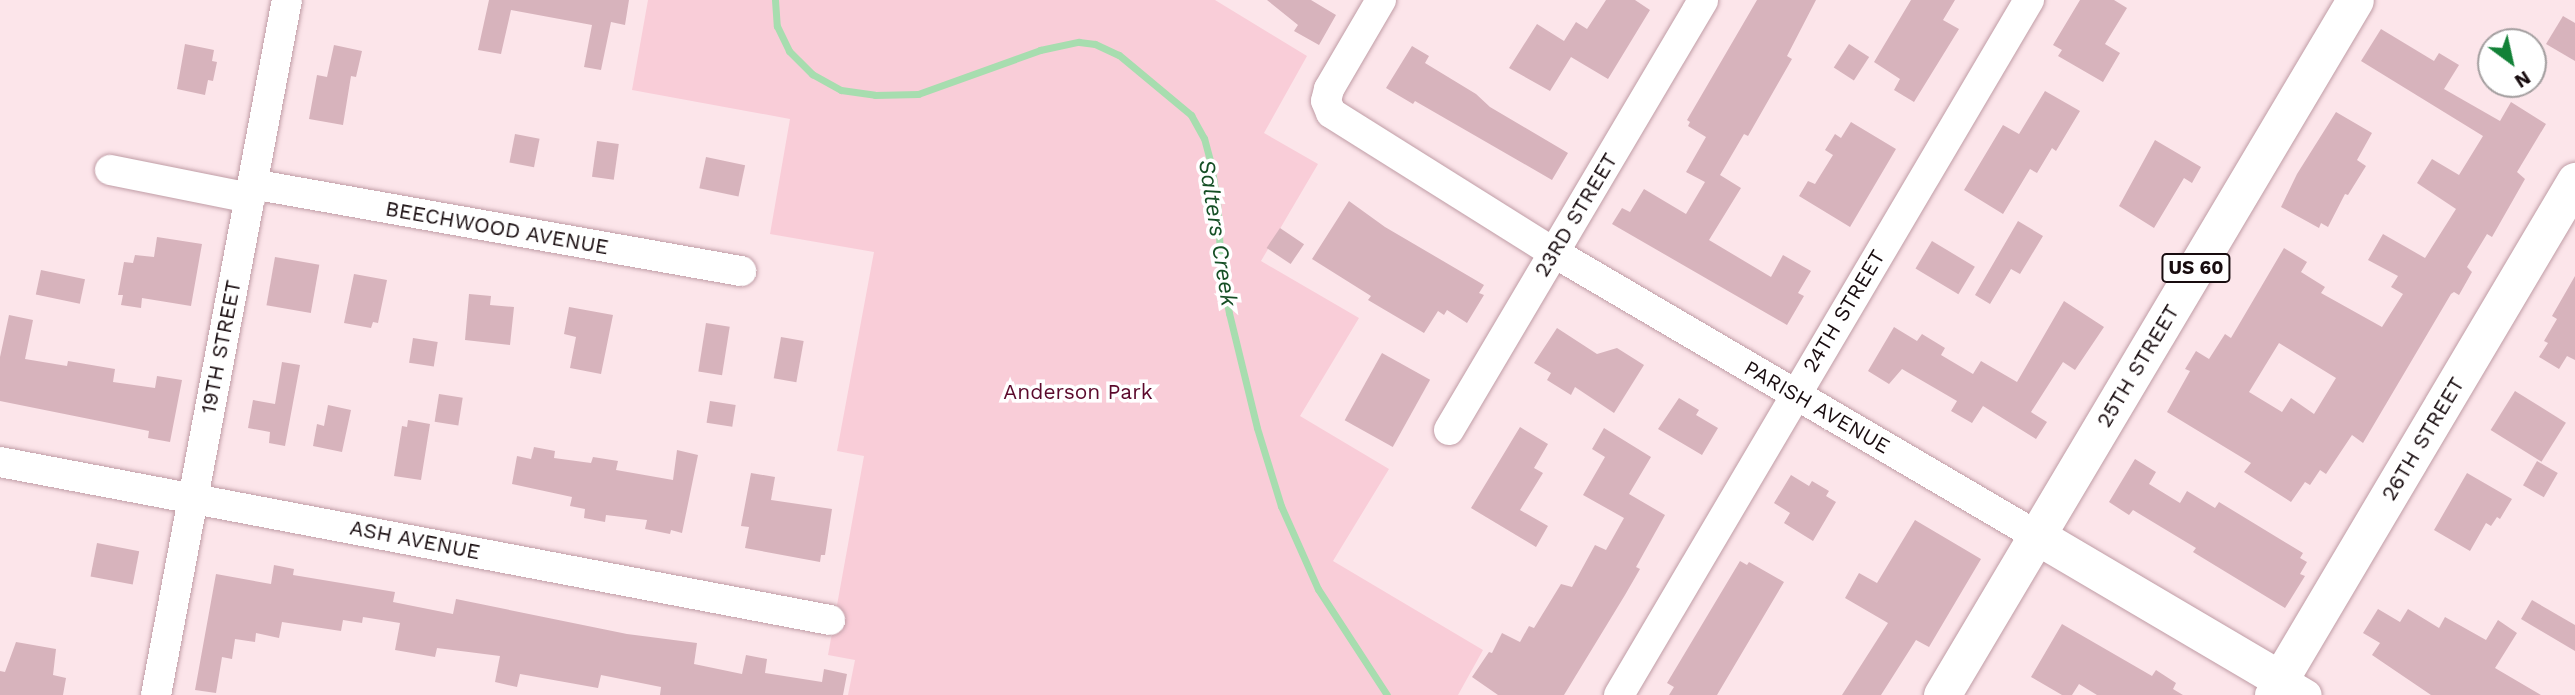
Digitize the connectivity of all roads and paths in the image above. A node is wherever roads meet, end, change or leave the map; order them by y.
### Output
1 (287, 0) edge
2 (1381, 0) edge
3 (1703, 0) edge
4 (2029, 0) edge
5 (2355, 0) edge
6 (110, 170) dead end
7 (2575, 181) edge
8 (251, 191) junction
9 (1553, 252) junction
10 (741, 271) dead end
11 (1795, 393) junction
12 (1449, 430) dead end
13 (0, 462) edge
14 (193, 498) junction
15 (2038, 536) junction
16 (830, 620) dead end
17 (2286, 690) edge
18 (156, 695) edge
19 (1619, 695) edge
20 (1942, 695) edge

1 - 8 street, 19TH STREET
2 - 9 street, PARISH AVENUE
3 - 9 street, 23RD STREET
4 - 11 street, 24TH STREET
5 - 15 main road, 25TH STREET / US 60
6 - 8 street, BEECHWOOD AVENUE
7 - 17 main road, 26TH STREET
8 - 10 street, BEECHWOOD AVENUE
8 - 14 street, 19TH STREET
9 - 11 street, PARISH AVENUE
9 - 12 street, 23RD STREET
11 - 15 street, PARISH AVENUE
11 - 19 street, 24TH STREET
13 - 14 street, ASH AVENUE
14 - 16 street, ASH AVENUE
14 - 18 street, 19TH STREET
15 - 17 main road, PARISH AVENUE
15 - 20 main road, 25TH STREET / US 60

